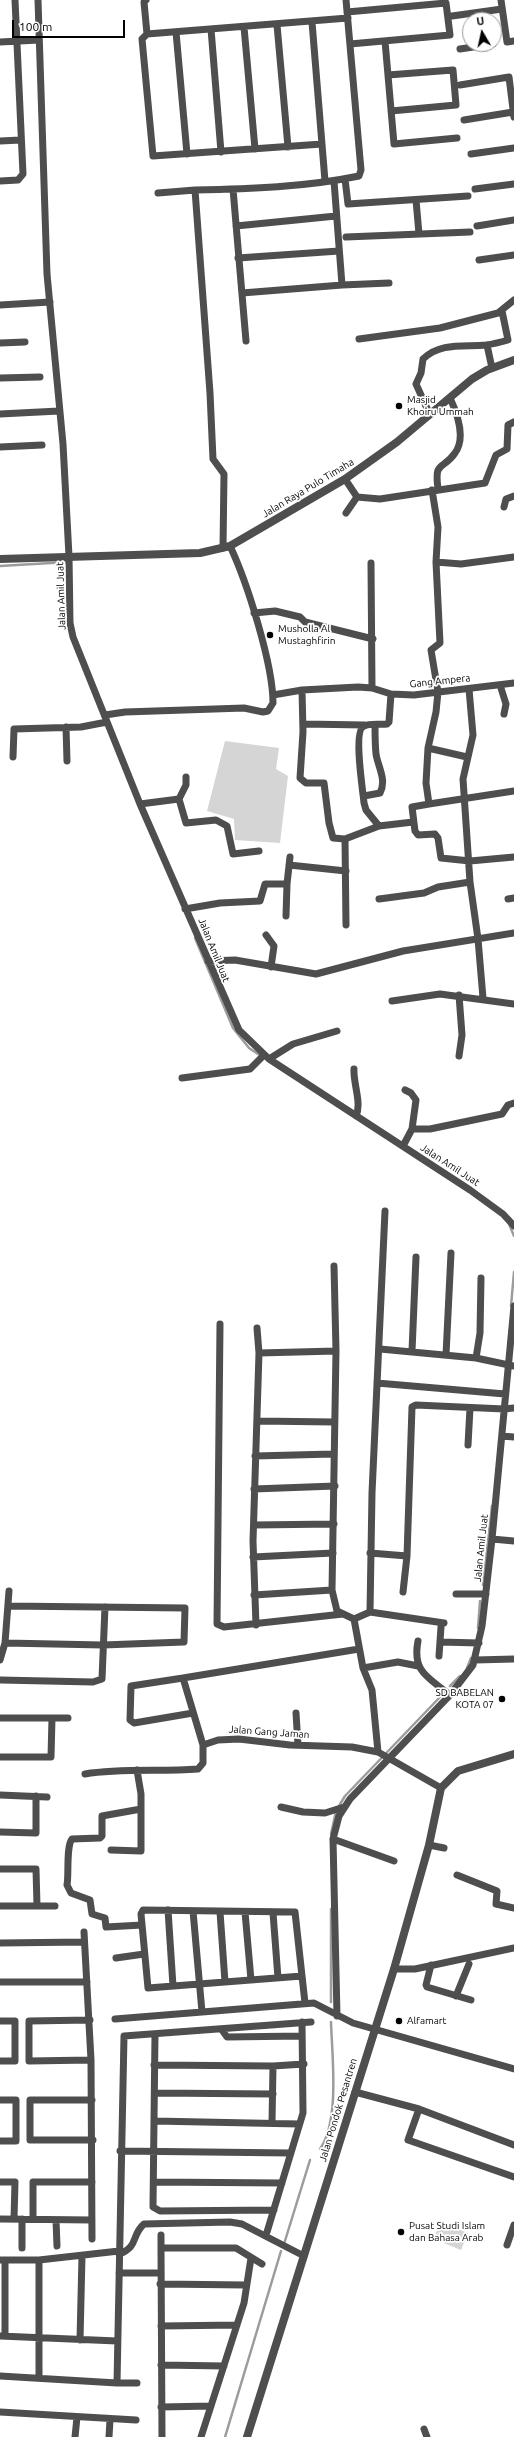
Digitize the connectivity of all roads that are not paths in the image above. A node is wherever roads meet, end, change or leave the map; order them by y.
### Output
1 (16, 0) edge
2 (38, 0) edge
3 (146, 0) edge
4 (346, 0) edge
5 (501, 0) edge
6 (502, 9) junction
7 (348, 15) junction
8 (452, 16) dead end
9 (312, 22) junction
10 (277, 25) junction
11 (244, 27) junction
12 (211, 29) junction
13 (176, 32) junction
14 (147, 34) junction
15 (39, 40) junction
16 (385, 40) junction
17 (17, 41) junction
18 (510, 41) edge
19 (0, 42) edge
20 (350, 44) junction
21 (388, 75) junction
22 (511, 77) edge
23 (460, 85) dead end
24 (391, 111) junction
25 (514, 114) edge
26 (464, 120) dead end
27 (457, 138) dead end
28 (21, 140) junction
29 (0, 141) edge
30 (322, 144) junction
31 (288, 147) junction
32 (514, 148) edge
33 (256, 149) junction
34 (221, 152) junction
35 (187, 154) junction
36 (472, 154) dead end
37 (345, 179) junction
38 (0, 180) edge
39 (325, 181) junction
40 (334, 181) junction
41 (514, 184) edge
42 (233, 189) junction
43 (475, 189) dead end
44 (194, 190) junction
45 (158, 193) dead end
46 (468, 196) dead end
47 (416, 200) junction
48 (336, 216) junction
49 (514, 220) edge
50 (236, 226) junction
51 (477, 226) dead end
52 (470, 232) dead end
53 (419, 234) junction
54 (346, 237) dead end
55 (338, 251) junction
56 (514, 255) edge
57 (238, 258) junction
58 (479, 260) dead end
59 (389, 283) dead end
60 (342, 285) junction
61 (242, 293) junction
62 (514, 300) edge
63 (50, 302) junction
64 (0, 305) edge
65 (502, 311) junction
66 (359, 339) dead end
67 (246, 341) dead end
68 (25, 342) dead end
69 (0, 343) edge
70 (487, 345) junction
71 (514, 360) edge
72 (492, 368) junction
73 (40, 377) dead end
74 (0, 378) edge
75 (451, 401) junction
76 (60, 411) junction
77 (0, 414) edge
78 (430, 415) junction
79 (514, 422) edge
80 (42, 445) dead end
81 (0, 447) edge
82 (346, 481) junction
83 (435, 489) junction
84 (355, 494) junction
85 (514, 496) edge
86 (504, 507) dead end
87 (346, 514) dead end
88 (229, 549) junction
89 (69, 556) junction
90 (514, 557) edge
91 (0, 559) edge
92 (371, 562) dead end
93 (436, 562) junction
94 (254, 613) junction
95 (373, 639) junction
96 (514, 683) edge
97 (500, 685) junction
98 (372, 688) junction
99 (469, 689) junction
100 (302, 690) junction
101 (438, 692) junction
102 (391, 694) junction
103 (273, 695) junction
104 (504, 714) dead end
105 (106, 719) junction
106 (303, 724) junction
107 (375, 725) junction
108 (365, 726) junction
109 (66, 727) junction
110 (428, 748) junction
111 (13, 757) dead end
112 (468, 757) junction
113 (67, 761) dead end
114 (186, 777) dead end
115 (514, 791) edge
116 (364, 796) junction
117 (179, 799) junction
118 (465, 799) junction
119 (140, 804) junction
120 (429, 804) junction
121 (413, 822) junction
122 (379, 826) junction
123 (345, 839) junction
124 (259, 851) dead end
125 (290, 857) dead end
126 (514, 857) edge
127 (470, 861) junction
128 (289, 865) junction
129 (346, 872) junction
130 (470, 882) junction
131 (287, 884) junction
132 (379, 899) dead end
133 (186, 908) junction
134 (286, 916) dead end
135 (346, 925) dead end
136 (514, 933) edge
137 (266, 935) dead end
138 (478, 939) junction
139 (208, 961) junction
140 (271, 967) junction
141 (459, 996) junction
142 (482, 998) junction
143 (392, 1001) dead end
144 (514, 1004) edge
145 (337, 1031) dead end
146 (459, 1056) dead end
147 (266, 1057) junction
148 (354, 1069) dead end
149 (182, 1078) dead end
150 (404, 1090) dead end
151 (514, 1103) edge
152 (356, 1116) junction
153 (412, 1129) junction
154 (403, 1146) junction
155 (385, 1210) dead end
156 (514, 1224) edge
157 (451, 1253) dead end
158 (416, 1257) dead end
159 (334, 1266) dead end
160 (481, 1278) dead end
161 (514, 1306) edge
162 (220, 1324) dead end
163 (257, 1328) dead end
164 (380, 1349) junction
165 (336, 1351) junction
166 (412, 1351) junction
167 (259, 1353) junction
168 (446, 1355) junction
169 (476, 1358) junction
170 (508, 1365) edge
171 (377, 1383) junction
172 (504, 1394) junction
173 (470, 1408) junction
174 (514, 1408) edge
175 (502, 1409) junction
176 (258, 1421) junction
177 (334, 1422) junction
178 (502, 1436) junction
179 (514, 1436) edge
180 (468, 1445) dead end
181 (333, 1454) junction
182 (256, 1456) junction
183 (335, 1486) junction
184 (254, 1489) junction
185 (334, 1524) junction
186 (254, 1525) junction
187 (492, 1539) junction
188 (514, 1541) edge
189 (333, 1553) junction
190 (370, 1554) junction
191 (407, 1556) junction
192 (253, 1557) junction
193 (332, 1590) junction
194 (9, 1591) dead end
195 (403, 1592) dead end
196 (456, 1594) dead end
197 (486, 1594) junction
198 (254, 1595) junction
199 (8, 1606) junction
200 (105, 1607) junction
201 (370, 1612) junction
202 (343, 1614) junction
203 (354, 1619) junction
204 (256, 1624) junction
205 (418, 1641) dead end
206 (440, 1642) junction
207 (5, 1643) junction
208 (478, 1643) junction
209 (103, 1645) junction
210 (359, 1649) junction
211 (439, 1656) dead end
212 (514, 1659) edge
213 (0, 1660) edge
214 (475, 1660) junction
215 (418, 1666) junction
216 (363, 1668) junction
217 (183, 1678) junction
218 (0, 1680) edge
219 (450, 1695) junction
220 (193, 1713) junction
221 (296, 1713) dead end
222 (0, 1718) edge
223 (52, 1718) junction
224 (68, 1718) dead end
225 (203, 1745) junction
226 (298, 1745) junction
227 (514, 1754) edge
228 (0, 1756) edge
229 (383, 1756) junction
230 (137, 1770) junction
231 (85, 1774) dead end
232 (441, 1788) junction
233 (0, 1795) edge
234 (36, 1796) junction
235 (47, 1797) dead end
236 (281, 1807) dead end
237 (344, 1807) junction
238 (141, 1809) junction
239 (0, 1832) edge
240 (333, 1839) junction
241 (429, 1845) junction
242 (444, 1848) dead end
243 (112, 1850) dead end
244 (394, 1861) dead end
245 (0, 1869) edge
246 (457, 1875) dead end
247 (0, 1906) edge
248 (37, 1906) junction
249 (55, 1906) dead end
250 (514, 1908) edge
251 (168, 1910) junction
252 (193, 1911) junction
253 (220, 1912) junction
254 (245, 1912) junction
255 (273, 1913) junction
256 (142, 1925) junction
257 (84, 1932) dead end
258 (84, 1942) junction
259 (0, 1943) edge
260 (514, 1948) edge
261 (144, 1954) junction
262 (116, 1958) dead end
263 (469, 1964) dead end
264 (431, 1965) junction
265 (394, 1969) junction
266 (302, 1976) junction
267 (278, 1978) junction
268 (251, 1980) junction
269 (0, 1982) edge
270 (87, 1982) junction
271 (225, 1982) junction
272 (199, 1984) junction
273 (173, 1986) junction
274 (456, 1996) junction
275 (471, 2000) dead end
276 (305, 2003) junction
277 (202, 2012) junction
278 (337, 2016) junction
279 (115, 2019) dead end
280 (90, 2020) junction
281 (0, 2021) edge
282 (302, 2022) junction
283 (311, 2022) dead end
284 (222, 2030) junction
285 (374, 2030) junction
286 (155, 2034) junction
287 (302, 2036) junction
288 (91, 2060) junction
289 (0, 2061) edge
290 (304, 2064) junction
291 (154, 2065) junction
292 (273, 2066) junction
293 (514, 2069) edge
294 (355, 2092) junction
295 (155, 2093) junction
296 (273, 2094) junction
297 (0, 2100) edge
298 (92, 2100) junction
299 (419, 2109) junction
300 (154, 2121) junction
301 (272, 2123) junction
302 (299, 2124) junction
303 (93, 2140) junction
304 (0, 2141) edge
305 (514, 2145) edge
306 (120, 2151) junction
307 (154, 2152) junction
308 (290, 2153) junction
309 (514, 2177) edge
310 (0, 2182) edge
311 (92, 2182) junction
312 (154, 2182) junction
313 (282, 2183) junction
314 (274, 2210) junction
315 (0, 2219) edge
316 (18, 2219) junction
317 (33, 2219) junction
318 (56, 2220) junction
319 (92, 2220) junction
320 (514, 2226) edge
321 (267, 2232) dead end
322 (161, 2235) dead end
323 (92, 2240) dead end
324 (507, 2245) dead end
325 (57, 2246) dead end
326 (22, 2248) dead end
327 (161, 2248) junction
328 (119, 2252) junction
329 (82, 2256) junction
330 (304, 2256) junction
331 (251, 2258) junction
332 (3, 2260) edge
333 (39, 2260) junction
334 (262, 2264) dead end
335 (119, 2273) junction
336 (160, 2273) junction
337 (160, 2284) junction
338 (246, 2285) junction
339 (237, 2325) junction
340 (161, 2326) junction
341 (2, 2336) edge
342 (38, 2338) junction
343 (80, 2340) junction
344 (117, 2341) junction
345 (161, 2365) junction
346 (224, 2366) junction
347 (0, 2376) edge
348 (39, 2378) junction
349 (117, 2383) junction
350 (137, 2383) dead end
351 (211, 2406) junction
352 (162, 2407) junction
353 (0, 2412) edge
354 (77, 2417) junction
355 (110, 2420) junction
356 (136, 2420) dead end
357 (424, 2429) dead end
358 (74, 2437) edge
359 (109, 2437) edge
360 (162, 2437) edge
361 (201, 2437) edge
362 (247, 2437) edge
363 (427, 2437) edge

1 - 17 street
2 - 15 street, Jalan Amil Juat
3 - 14 street
4 - 7 street
5 - 6 street
6 - 8 street
6 - 18 street
7 - 9 street
7 - 16 street
7 - 20 street
9 - 10 street
9 - 30 street
10 - 11 street
10 - 31 street
11 - 12 street
11 - 33 street
12 - 13 street
12 - 34 street
13 - 14 street
13 - 35 street
14 - 35 street
15 - 17 street
15 - 63 street, Jalan Amil Juat
16 - 20 street
16 - 21 street
17 - 19 street
17 - 28 street
20 - 37 street
21 - 24 street
21 - 24 street
22 - 23 street
22 - 25 street
24 - 27 street
25 - 26 street
28 - 29 street
28 - 38 street
30 - 31 street
30 - 39 street
31 - 33 street
32 - 36 street
33 - 34 street
34 - 35 street
37 - 40 street
37 - 47 street
39 - 40 street
39 - 42 street
40 - 48 street
41 - 43 street
42 - 44 street
42 - 50 street
44 - 45 street
44 - 88 street
46 - 47 street
47 - 53 street
48 - 50 street
48 - 55 street
49 - 51 street
50 - 57 street
52 - 53 street
53 - 54 street
55 - 57 street
55 - 60 street
56 - 58 street
57 - 61 street
59 - 60 street
60 - 61 street
61 - 67 street
62 - 65 street
63 - 64 street
63 - 76 street, Jalan Amil Juat
65 - 66 street
65 - 70 street
68 - 69 street
70 - 72 street
70 - 78 street
71 - 72 street, Jalan Raya Pulo Timaha
72 - 75 street, Jalan Raya Pulo Timaha
73 - 74 street
75 - 78 street, Jalan Raya Pulo Timaha
75 - 83 street
76 - 77 street
76 - 89 street, Jalan Amil Juat
78 - 82 street, Jalan Raya Pulo Timaha
79 - 83 street
80 - 81 street
82 - 84 street
82 - 88 street, Jalan Raya Pulo Timaha
83 - 84 street
83 - 93 street
84 - 87 street
85 - 86 street
88 - 89 street, Jalan Raya Pulo Timaha
88 - 94 street
89 - 91 street, Jalan Raya Pulo Timaha
89 - 105 street, Jalan Amil Juat
90 - 93 street
92 - 95 street
93 - 101 street
94 - 95 street
94 - 103 street
95 - 98 street
96 - 97 street, Gang Ampera
97 - 99 street, Gang Ampera
97 - 104 street
98 - 100 street, Gang Ampera
98 - 102 street, Gang Ampera
99 - 101 street, Gang Ampera
99 - 112 street
100 - 103 street, Gang Ampera
100 - 106 street
101 - 102 street, Gang Ampera
101 - 110 street
102 - 107 street
103 - 105 street
105 - 109 street
105 - 119 street, Jalan Amil Juat
106 - 108 street
106 - 123 street
107 - 108 street
107 - 116 street
108 - 116 street
109 - 111 street
109 - 113 street
110 - 112 street
110 - 120 street
112 - 118 street
114 - 117 street
115 - 118 street
116 - 122 street
117 - 119 street
117 - 124 street
118 - 120 street
118 - 127 street
119 - 133 street, Jalan Amil Juat
120 - 121 street
121 - 122 street
121 - 127 street
122 - 123 street
123 - 129 street
125 - 128 street
126 - 127 street
127 - 130 street
128 - 129 street
128 - 131 street
129 - 135 street
130 - 132 street
130 - 138 street
131 - 133 street
131 - 134 street
133 - 139 street, Jalan Amil Juat
136 - 138 street
137 - 140 street
138 - 140 street
138 - 142 street
139 - 140 street
139 - 147 street, Jalan Amil Juat
141 - 142 street
141 - 143 street
141 - 146 street
142 - 144 street
145 - 147 street
147 - 149 street
147 - 152 street, Jalan Amil Juat
148 - 152 street
150 - 153 street
151 - 153 street
152 - 154 street, Jalan Amil Juat
153 - 154 street
154 - 156 street, Jalan Amil Juat
155 - 164 street
157 - 168 street
158 - 166 street
159 - 165 street
160 - 169 street
161 - 170 street, Jalan Amil Juat
162 - 204 street
163 - 167 street
164 - 166 street
164 - 171 street
165 - 167 street
165 - 177 street
166 - 168 street
167 - 176 street
168 - 169 street
169 - 170 street
170 - 172 street, Jalan Amil Juat
171 - 172 street
171 - 190 street
172 - 175 street, Jalan Amil Juat
173 - 175 street
173 - 180 street
173 - 191 street
174 - 175 street
175 - 178 street, Jalan Amil Juat
176 - 177 street
176 - 182 street
177 - 181 street
178 - 179 street
178 - 187 street, Jalan Amil Juat
181 - 182 street
181 - 183 street
182 - 184 street
183 - 184 street
183 - 185 street
184 - 186 street
185 - 186 street
185 - 189 street
186 - 192 street
187 - 188 street
187 - 197 street, Jalan Amil Juat
189 - 192 street
189 - 193 street
190 - 191 street
190 - 201 street
191 - 195 street
192 - 198 street
193 - 198 street
193 - 202 street
194 - 199 street
196 - 197 street
197 - 208 street, Jalan Amil Juat
198 - 204 street
199 - 200 street
199 - 207 street
200 - 209 street
200 - 209 street
201 - 203 street
201 - 206 street
202 - 203 street
202 - 204 street
203 - 210 street
205 - 215 street
206 - 208 street
206 - 211 street
207 - 209 street
207 - 213 street
208 - 214 street, Jalan Amil Juat
209 - 218 street
210 - 216 street
210 - 217 street
212 - 214 street
214 - 219 street, Jalan Amil Juat
215 - 216 street
215 - 219 street
216 - 229 street
217 - 220 street
217 - 220 street
219 - 229 street, Jalan Amil Juat
220 - 225 street
221 - 226 street
222 - 223 street
223 - 224 street
223 - 228 street
225 - 226 street, Jalan Gang Jaman
225 - 230 street
226 - 229 street, Jalan Gang Jaman
227 - 232 street
229 - 232 street, Jalan Gang Jaman
229 - 237 street, Jalan Amil Juat
230 - 231 street
230 - 238 street
232 - 241 street, Jalan Pondok Pesantren
233 - 234 street
234 - 235 street
234 - 239 street
236 - 237 street
237 - 240 street
238 - 243 street
238 - 256 street
240 - 244 street
240 - 278 street
241 - 242 street
241 - 265 street, Jalan Pondok Pesantren
245 - 248 street
246 - 250 street
247 - 248 street
248 - 249 street
251 - 252 street
251 - 256 street
251 - 273 street
252 - 253 street
252 - 272 street
253 - 254 street
253 - 271 street
254 - 255 street
254 - 268 street
255 - 266 street
255 - 267 street
256 - 261 street
257 - 258 street
258 - 259 street
258 - 270 street
260 - 264 street
261 - 262 street
261 - 273 street
263 - 274 street
264 - 265 street
264 - 274 street
265 - 285 street, Jalan Pondok Pesantren
266 - 267 street
266 - 276 street
267 - 268 street
268 - 271 street
269 - 270 street
270 - 280 street
271 - 272 street
272 - 273 street
272 - 277 street
274 - 275 street
276 - 277 street
276 - 278 street
277 - 279 street
278 - 285 street
280 - 288 street
280 - 288 street
281 - 289 street
282 - 283 street
282 - 284 street
282 - 287 street
284 - 286 street
284 - 287 street
285 - 293 street
285 - 294 street, Jalan Pondok Pesantren
286 - 291 street
286 - 306 street
287 - 290 street
288 - 298 street
290 - 292 street
290 - 302 street
291 - 292 street
291 - 295 street
292 - 296 street
294 - 299 street
294 - 330 street, Jalan Pondok Pesantren
295 - 296 street
295 - 300 street
296 - 301 street
297 - 304 street
298 - 303 street
298 - 303 street
299 - 305 street
299 - 309 street
300 - 301 street
300 - 307 street
301 - 302 street
302 - 308 street
303 - 311 street
306 - 307 street
306 - 328 street
307 - 308 street
307 - 312 street
308 - 313 street
310 - 316 street
311 - 317 street
311 - 319 street
312 - 313 street
312 - 314 street
313 - 314 street
314 - 321 street
315 - 316 street
316 - 317 street
316 - 326 street
317 - 318 street
318 - 319 street
318 - 325 street
319 - 323 street
320 - 324 street
322 - 327 street
327 - 331 street
327 - 336 street
328 - 329 street
328 - 330 street
328 - 335 street
329 - 333 street
329 - 343 street
330 - 362 street, Jalan Pondok Pesantren
331 - 334 street
331 - 338 street
332 - 333 street
332 - 341 street
333 - 342 street
335 - 336 street
335 - 344 street
336 - 337 street
337 - 338 street
337 - 340 street
338 - 339 street
339 - 340 street
339 - 346 street
340 - 345 street
341 - 342 street
342 - 343 street
342 - 348 street
343 - 344 street
344 - 349 street
345 - 346 street
345 - 352 street
346 - 351 street
347 - 348 street
348 - 349 street
349 - 350 street
351 - 352 street
351 - 361 street
352 - 360 street
353 - 354 street
354 - 355 street
354 - 358 street
355 - 356 street
355 - 359 street
357 - 363 street

